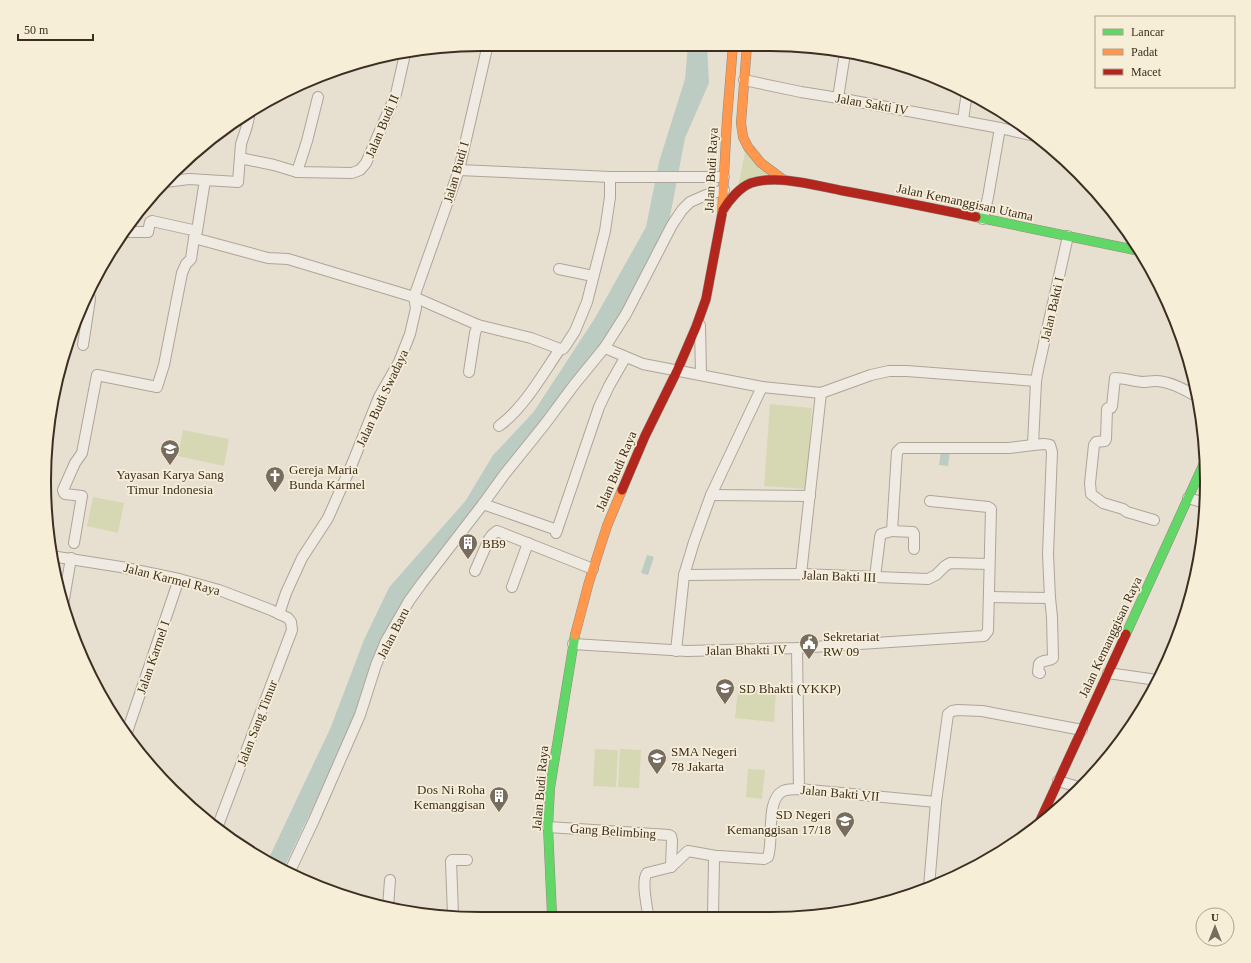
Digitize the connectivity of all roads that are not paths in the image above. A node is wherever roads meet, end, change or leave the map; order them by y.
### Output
1 (486, 51) edge
2 (733, 51) edge
3 (746, 51) edge
4 (404, 58) edge
5 (844, 58) edge
6 (744, 80) junction
7 (318, 97) dead end
8 (838, 98) junction
9 (966, 98) edge
10 (248, 120) edge
11 (963, 120) junction
12 (1000, 128) junction
13 (1022, 133) edge
14 (240, 158) junction
15 (459, 170) junction
16 (297, 172) junction
17 (610, 177) junction
18 (724, 177) junction
19 (205, 180) junction
20 (784, 180) junction
21 (173, 181) edge
22 (724, 190) junction
23 (723, 210) junction
24 (983, 219) junction
25 (133, 229) edge
26 (196, 235) junction
27 (1068, 236) junction
28 (1132, 249) edge
29 (559, 269) dead end
30 (594, 276) junction
31 (414, 297) junction
32 (89, 305) edge
33 (700, 317) junction
34 (478, 325) junction
35 (83, 345) dead end
36 (605, 347) junction
37 (560, 349) junction
38 (625, 358) junction
39 (677, 371) junction
40 (469, 372) dead end
41 (701, 375) junction
42 (1036, 381) junction
43 (762, 387) junction
44 (821, 393) junction
45 (1191, 393) edge
46 (499, 426) dead end
47 (1033, 445) junction
48 (1200, 473) edge
49 (711, 494) junction
50 (810, 496) junction
51 (1188, 498) junction
52 (930, 501) dead end
53 (1199, 501) edge
54 (483, 504) junction
55 (1154, 520) dead end
56 (892, 531) junction
57 (74, 543) dead end
58 (528, 543) junction
59 (914, 549) dead end
60 (58, 557) edge
61 (71, 558) junction
62 (989, 564) junction
63 (594, 569) junction
64 (475, 571) dead end
65 (801, 574) junction
66 (684, 575) junction
67 (876, 577) junction
68 (179, 579) junction
69 (512, 587) dead end
70 (65, 591) edge
71 (990, 597) junction
72 (1050, 598) junction
73 (283, 616) junction
74 (574, 644) junction
75 (797, 648) junction
76 (676, 651) junction
77 (1040, 673) dead end
78 (1108, 673) junction
79 (1152, 679) edge
80 (129, 728) edge
81 (1082, 730) junction
82 (1058, 781) junction
83 (1074, 786) edge
84 (799, 789) junction
85 (936, 802) junction
86 (1044, 813) edge
87 (219, 823) edge
88 (548, 827) junction
89 (716, 856) junction
90 (467, 860) dead end
91 (671, 867) junction
92 (291, 868) edge
93 (390, 880) dead end
94 (930, 881) edge
95 (388, 902) edge
96 (453, 911) edge
97 (552, 912) edge
98 (648, 912) edge
99 (713, 912) edge

1 - 15 street, Jalan Budi I
2 - 18 main road, Jalan Budi Raya
3 - 6 main road
4 - 16 street, Jalan Budi II
5 - 8 street
6 - 8 street, Jalan Sakti IV
6 - 20 main road, Jalan Kemanggisan Utama
7 - 16 street
8 - 11 street, Jalan Sakti IV
9 - 11 street
10 - 14 street
11 - 12 street, Jalan Sakti IV
12 - 13 street, Jalan Sakti IV
12 - 24 street
14 - 16 street, Jalan Budi II
14 - 19 street
15 - 17 street
15 - 31 street, Jalan Budi I
17 - 18 street
17 - 30 street
18 - 22 main road, Jalan Budi Raya
19 - 21 street
19 - 26 street
20 - 23 main road, Jalan Kemanggisan Utama
20 - 24 main road, Jalan Kemanggisan Utama
22 - 23 main road, Jalan Budi Raya
22 - 36 street, Jalan Baru
23 - 33 main road, Jalan Budi Raya
24 - 27 main road, Jalan Kemanggisan Utama
25 - 26 street
26 - 31 street
26 - 57 street
27 - 28 main road, Jalan Kemanggisan Utama
27 - 42 street, Jalan Bakti I
29 - 30 street
30 - 37 street
31 - 34 street
31 - 73 street, Jalan Budi Swadaya
32 - 35 street
33 - 39 main road, Jalan Budi Raya
33 - 41 street
34 - 37 street
34 - 40 street
36 - 38 street
36 - 54 street, Jalan Baru
37 - 46 street
38 - 39 street
38 - 54 street
39 - 41 street
39 - 63 main road, Jalan Budi Raya
41 - 43 street
42 - 44 street
42 - 47 street, Jalan Bakti I
43 - 44 street
43 - 49 street
44 - 50 street
45 - 55 street
47 - 56 street
47 - 72 street
48 - 51 main road, Jalan Kemanggisan Raya
49 - 50 street
49 - 66 street
50 - 65 street
51 - 53 street
51 - 78 main road, Jalan Kemanggisan Raya
52 - 62 street
54 - 92 street, Jalan Baru
56 - 59 street
56 - 67 street
58 - 63 street
58 - 64 street
58 - 69 street
60 - 61 street, Jalan Karmel Raya
61 - 68 street, Jalan Karmel Raya
61 - 70 street
62 - 67 street, Jalan Bakti III
62 - 71 street
63 - 74 main road, Jalan Budi Raya
65 - 66 street, Jalan Bakti III
65 - 67 street, Jalan Bakti III
66 - 76 street
68 - 73 street, Jalan Karmel Raya
68 - 80 street, Jalan Karmel I
71 - 72 street
71 - 75 street, Jalan Bhakti IV
72 - 77 street
73 - 87 street, Jalan Sang Timur
74 - 76 street, Jalan Bhakti IV
74 - 88 main road, Jalan Budi Raya
75 - 76 street, Jalan Bhakti IV
75 - 84 street
78 - 79 street
78 - 81 main road, Jalan Kemanggisan Raya
81 - 82 main road, Jalan Kemanggisan Raya
81 - 85 street
82 - 83 street
82 - 86 main road, Jalan Kemanggisan Raya
84 - 85 street, Jalan Bakti VII
84 - 89 street, Jalan Bakti VII
85 - 94 street
88 - 91 street, Gang Belimbing
88 - 97 main road, Jalan Budi Raya
89 - 91 street
89 - 99 street
90 - 96 street
91 - 98 street
93 - 95 street

